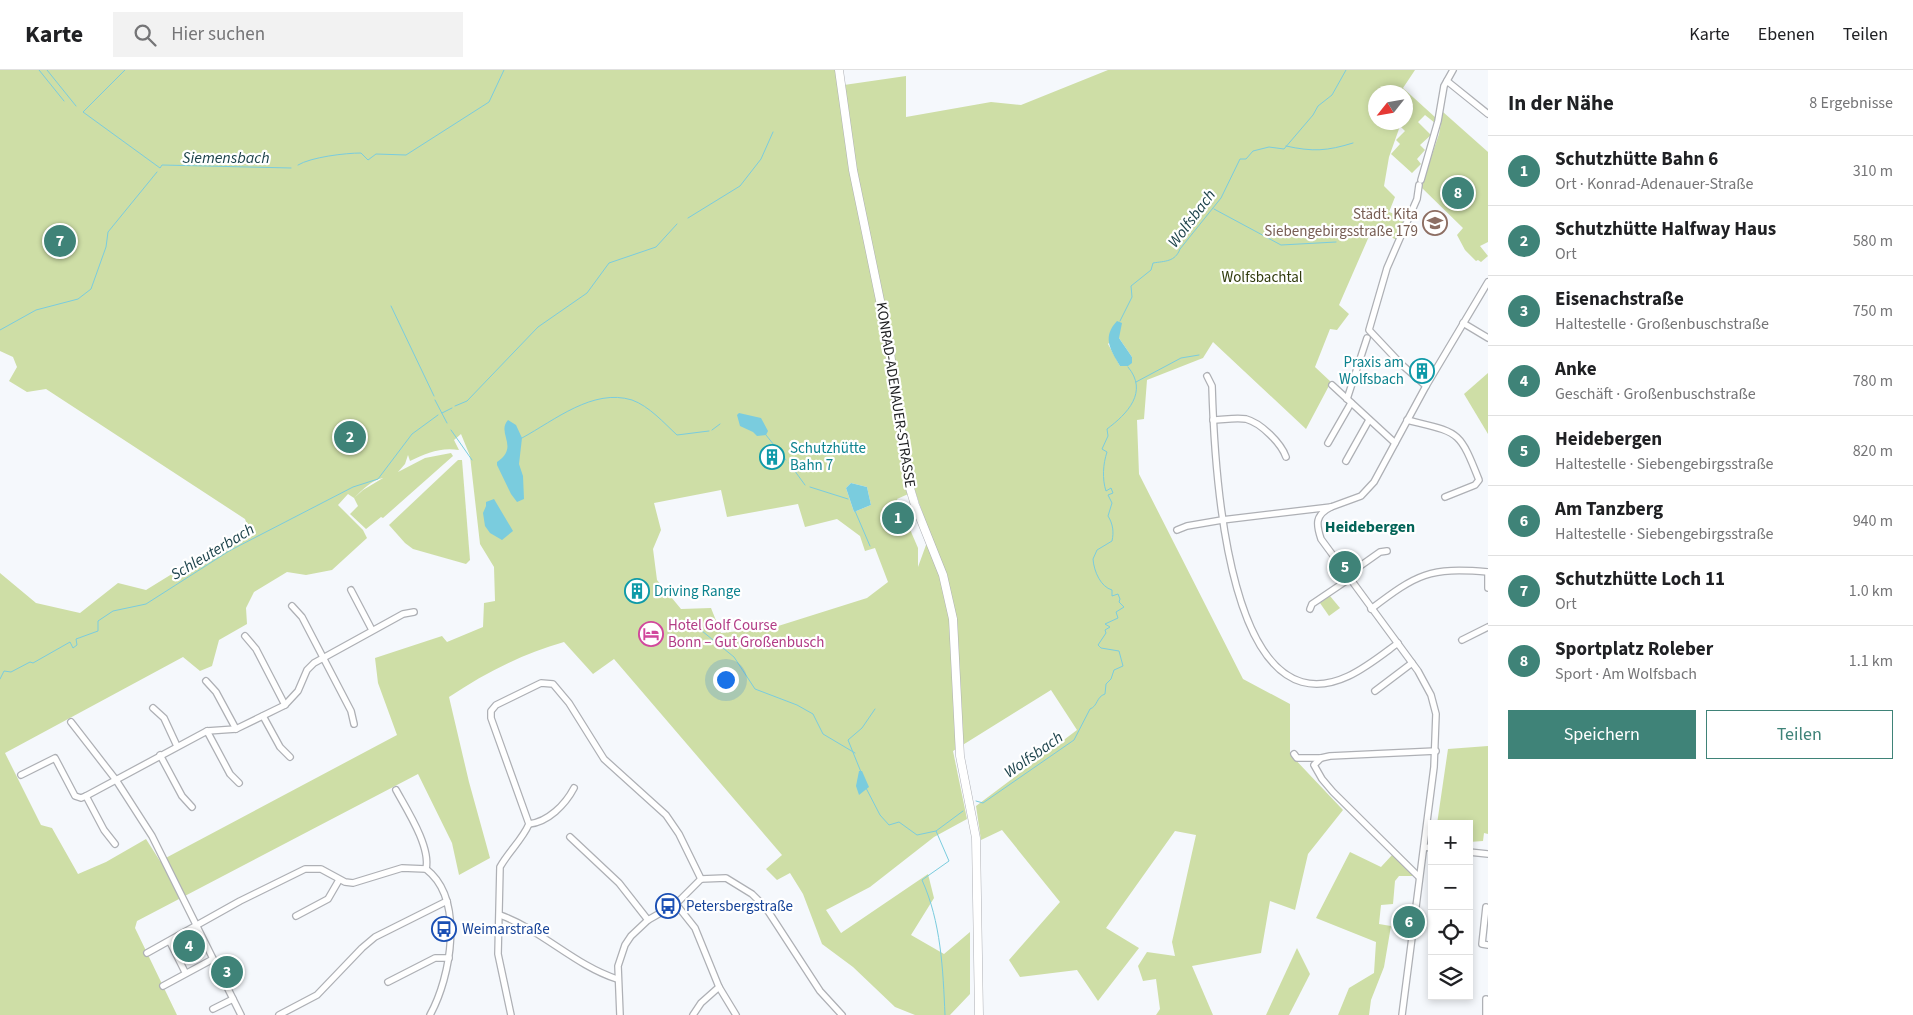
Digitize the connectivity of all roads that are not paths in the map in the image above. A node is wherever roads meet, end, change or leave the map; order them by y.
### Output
1 (839, 70) edge
2 (1453, 70) edge
3 (1447, 81) junction
4 (1488, 114) edge
5 (1488, 282) edge
6 (1463, 323) junction
7 (1367, 338) dead end
8 (1488, 338) edge
9 (1207, 376) dead end
10 (1332, 385) dead end
11 (1426, 386) junction
12 (1349, 401) junction
13 (1213, 420) junction
14 (1369, 420) junction
15 (1407, 420) junction
16 (1328, 443) dead end
17 (1396, 443) junction
18 (1286, 457) dead end
19 (1346, 461) dead end
20 (1445, 497) dead end
21 (1331, 508) junction
22 (1222, 520) junction
23 (1177, 530) dead end
24 (1387, 551) dead end
25 (1488, 572) edge
26 (1347, 578) junction
27 (1488, 588) edge
28 (351, 590) dead end
29 (292, 606) dead end
30 (1310, 609) dead end
31 (1371, 609) junction
32 (414, 612) dead end
33 (1488, 628) edge
34 (372, 630) junction
35 (245, 636) dead end
36 (1462, 640) dead end
37 (1398, 643) junction
38 (322, 656) junction
39 (1412, 663) junction
40 (206, 681) dead end
41 (1375, 691) dead end
42 (285, 705) junction
43 (153, 708) dead end
44 (264, 716) junction
45 (71, 722) dead end
46 (354, 724) dead end
47 (236, 729) junction
48 (207, 731) junction
49 (178, 746) junction
50 (1436, 751) junction
51 (1294, 754) dead end
52 (160, 755) junction
53 (290, 757) dead end
54 (1321, 758) junction
55 (21, 775) dead end
56 (116, 780) junction
57 (239, 783) dead end
58 (574, 788) dead end
59 (396, 790) dead end
60 (86, 796) junction
61 (192, 807) dead end
62 (529, 824) junction
63 (570, 837) dead end
64 (115, 844) dead end
65 (1424, 847) junction
66 (1428, 848) edge
67 (1473, 852) edge
68 (1488, 854) edge
69 (426, 869) junction
70 (1419, 877) junction
71 (701, 879) junction
72 (339, 880) junction
73 (447, 901) junction
74 (676, 904) junction
75 (1486, 907) dead end
76 (500, 915) junction
77 (296, 916) dead end
78 (648, 920) junction
79 (198, 926) junction
80 (170, 942) junction
81 (1488, 946) edge
82 (147, 953) dead end
83 (448, 958) junction
84 (213, 959) junction
85 (185, 972) junction
86 (617, 979) junction
87 (388, 982) dead end
88 (162, 986) dead end
89 (719, 987) junction
90 (233, 999) junction
91 (1486, 1000) dead end
92 (212, 1009) dead end
93 (290, 1013) edge
94 (241, 1015) edge
95 (280, 1015) edge
96 (430, 1015) edge
97 (510, 1015) edge
98 (620, 1015) edge
99 (693, 1015) edge
100 (736, 1015) edge
101 (842, 1015) edge
102 (979, 1015) edge
103 (1402, 1015) edge
104 (1486, 1015) edge

1 - 102 street, KONRAD-ADENAUER-STRASSE
2 - 3 street
3 - 4 street
3 - 11 street
5 - 6 street
6 - 8 street
6 - 11 street
7 - 12 street
9 - 13 street
10 - 12 street
11 - 15 street
12 - 14 street
12 - 16 street
13 - 18 street
13 - 22 street
14 - 17 street
14 - 19 street
15 - 17 street
15 - 20 street
17 - 21 street
21 - 22 street
21 - 26 street
22 - 23 street
22 - 37 street
24 - 26 street
25 - 27 street
25 - 31 street
26 - 30 street
26 - 31 street
28 - 34 street
29 - 38 street
31 - 37 street
32 - 34 street
33 - 36 street
34 - 38 street
35 - 42 street
37 - 39 street
38 - 42 street
38 - 46 street
39 - 41 street
39 - 50 street
40 - 47 street
42 - 44 street
43 - 49 street
44 - 47 street
44 - 53 street
45 - 56 street
47 - 48 street
48 - 49 street
48 - 57 street
49 - 52 street
50 - 54 street
50 - 65 street
51 - 54 street
52 - 56 street
52 - 61 street
54 - 70 street
55 - 60 street
56 - 60 street
56 - 79 street
58 - 62 street
59 - 69 street
60 - 64 street
62 - 71 street
62 - 76 street
63 - 78 street
65 - 66 street
65 - 70 street
67 - 68 street
69 - 72 street
69 - 73 street
70 - 103 street
71 - 74 street
71 - 101 street
72 - 77 street
72 - 79 street
73 - 83 street
73 - 93 street
74 - 78 street
74 - 89 street
75 - 81 street
76 - 86 street
76 - 97 street
78 - 86 street
79 - 80 street
79 - 84 street
80 - 82 street
80 - 85 street
83 - 87 street
83 - 96 street
84 - 85 street
84 - 90 street
85 - 88 street
86 - 98 street
89 - 99 street
89 - 100 street
90 - 92 street
90 - 94 street
91 - 104 street
93 - 95 street

